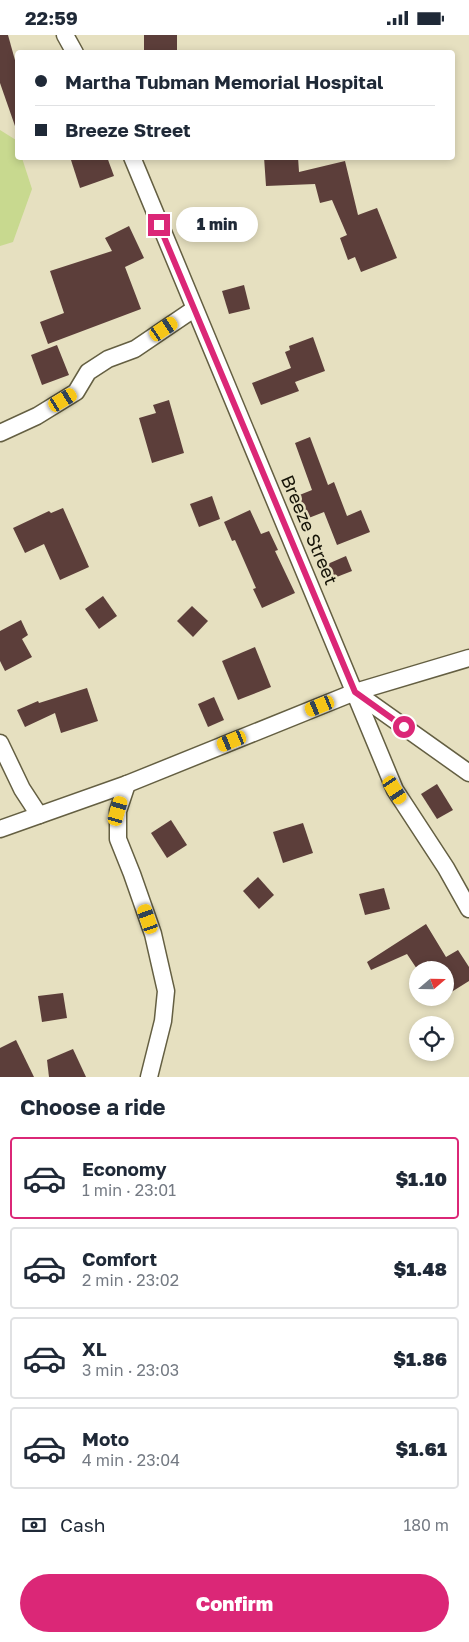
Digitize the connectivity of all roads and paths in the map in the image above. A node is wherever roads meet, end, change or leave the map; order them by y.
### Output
1 (65, 35) edge
2 (73, 50) edge
3 (133, 160) edge
4 (194, 309) junction
5 (0, 433) edge
6 (469, 658) edge
7 (355, 692) junction
8 (0, 743) edge
9 (469, 773) edge
10 (126, 784) junction
11 (38, 815) junction
12 (0, 829) edge
13 (469, 909) edge
14 (150, 1077) edge

1 - 2 street
3 - 4 street, Breeze Street
4 - 5 street
4 - 7 street, Breeze Street
6 - 7 street
7 - 9 street
7 - 10 street
7 - 13 street, Breeze Street
8 - 11 street
10 - 11 street
10 - 14 street
11 - 12 street

